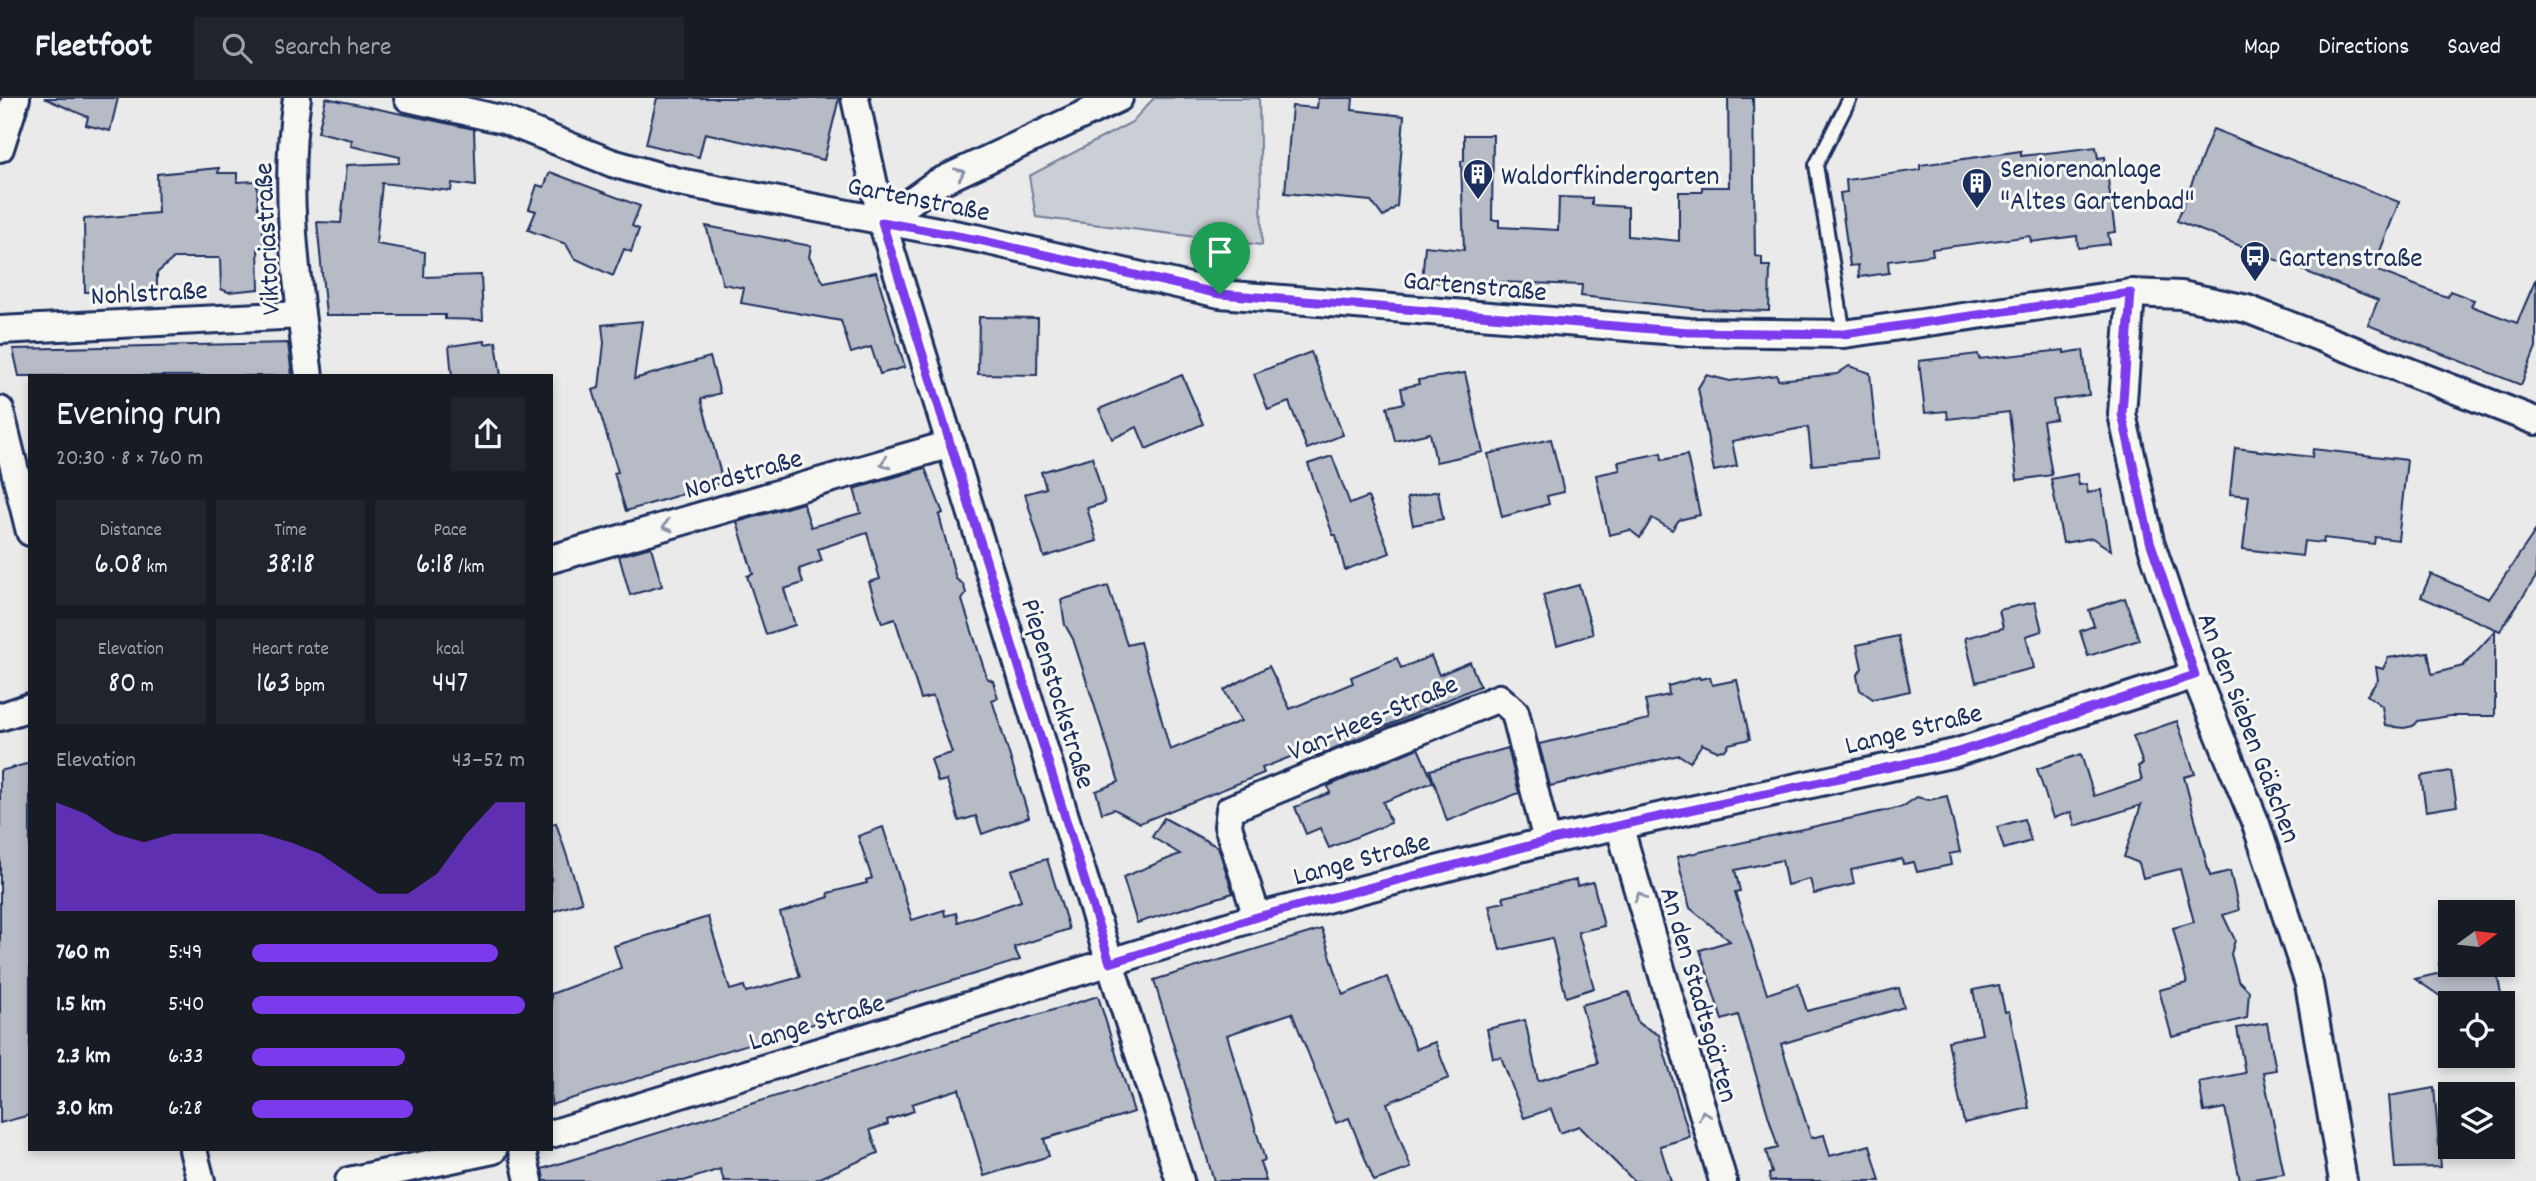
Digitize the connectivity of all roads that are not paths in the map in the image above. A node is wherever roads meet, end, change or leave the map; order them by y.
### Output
1 (16, 98) edge
2 (297, 98) edge
3 (408, 98) edge
4 (855, 98) edge
5 (1119, 98) edge
6 (1850, 98) edge
7 (0, 148) edge
8 (882, 222) junction
9 (2131, 293) junction
10 (301, 314) junction
11 (0, 330) edge
12 (1844, 334) junction
13 (309, 374) edge
14 (0, 410) edge
15 (2536, 421) edge
16 (951, 444) junction
17 (28, 524) edge
18 (553, 558) edge
19 (2195, 675) junction
20 (28, 708) edge
21 (0, 718) edge
22 (1619, 825) junction
23 (1547, 841) junction
24 (1257, 917) junction
25 (1110, 963) junction
26 (553, 1134) edge
27 (193, 1151) edge
28 (488, 1151) edge
29 (522, 1151) edge
30 (201, 1181) edge
31 (349, 1181) edge
32 (529, 1181) edge
33 (1180, 1181) edge
34 (1723, 1181) edge
35 (2343, 1181) edge

1 - 7 street
2 - 10 street, Viktoriastraße
3 - 8 street, Gartenstraße
4 - 8 street, Piepenstockstraße
8 -> 5 street
6 - 12 lane
8 - 12 street, Gartenstraße
8 - 16 street, Piepenstockstraße
9 - 12 street, Gartenstraße
9 - 15 street, Gartenstraße
9 - 19 street, An den Sieben Gäßchen
10 - 11 street, Nohlstraße
10 - 13 street, Viktoriastraße
14 - 17 street
16 -> 18 street, Nordstraße
16 - 25 street, Piepenstockstraße
19 - 22 street, Lange Straße
19 - 35 street, An den Sieben Gäßchen
20 - 21 street
22 - 23 street, Lange Straße
34 -> 22 street, An den Stadtsgärten
23 - 24 street, Lange Straße
23 - 24 street, Van-Hees-Straße
24 - 25 street, Lange Straße
25 - 26 street, Lange Straße
25 - 33 street, Piepenstockstraße
27 - 30 street
28 - 31 street
29 - 32 street

